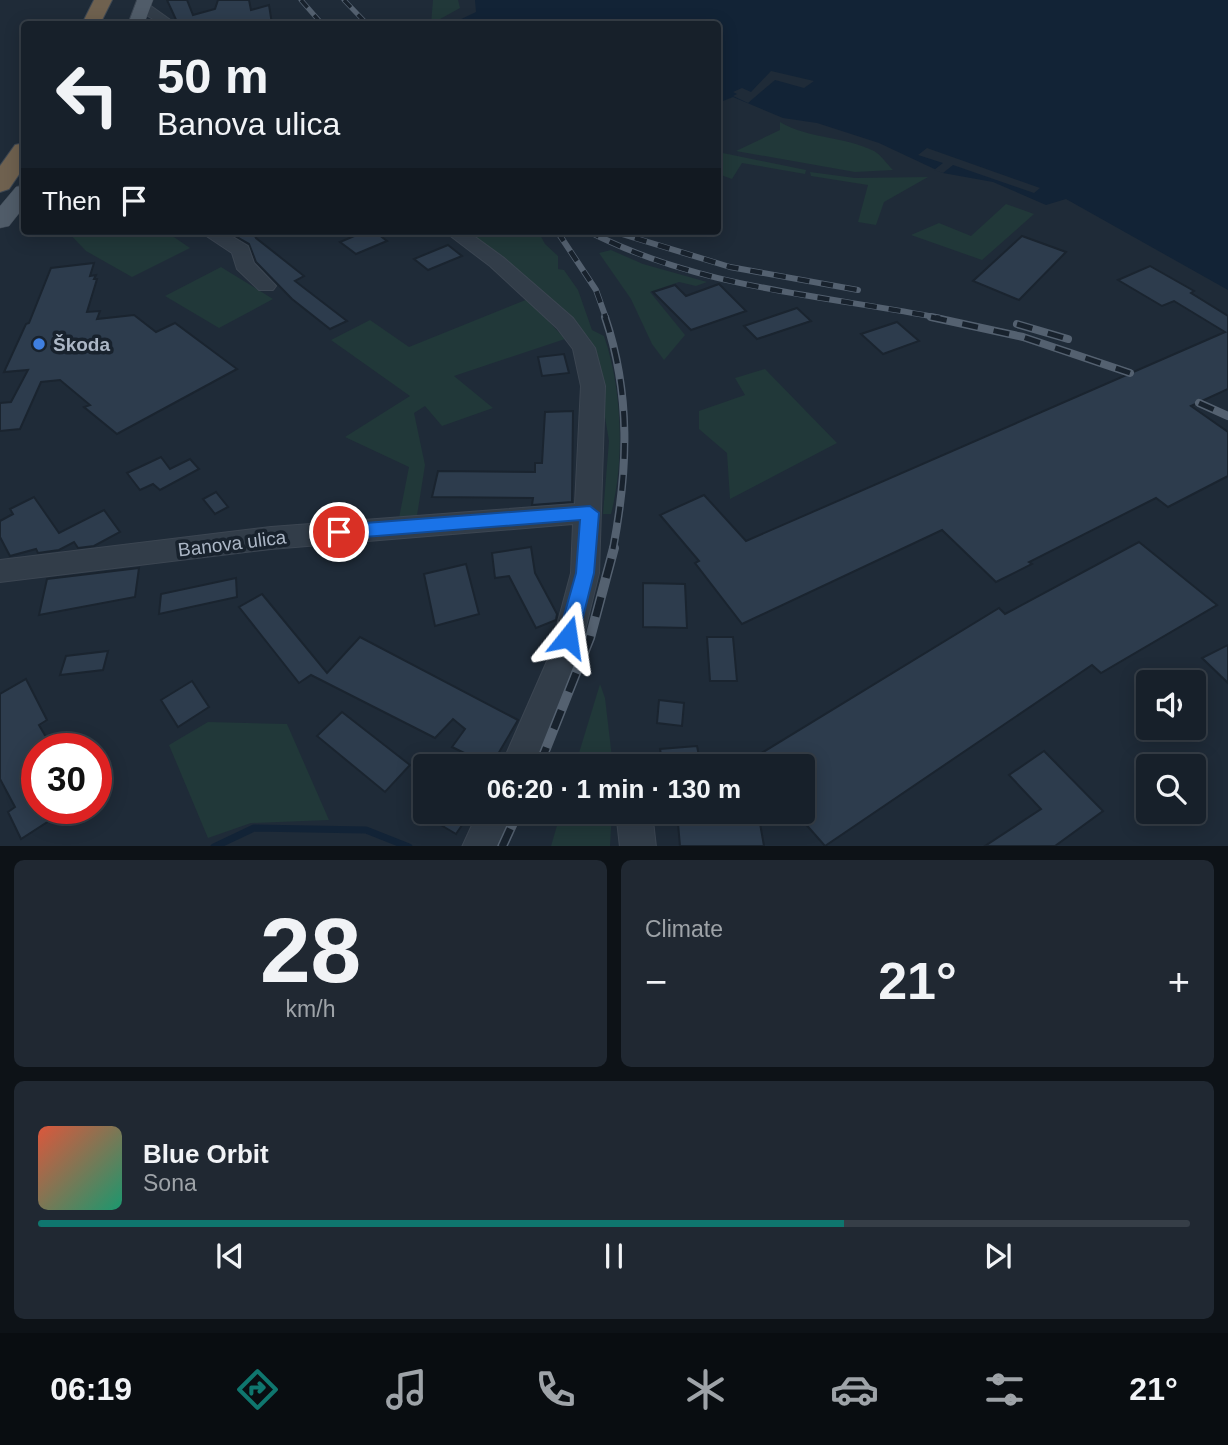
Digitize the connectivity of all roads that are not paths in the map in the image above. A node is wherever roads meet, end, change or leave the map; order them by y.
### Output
1 (103, 0) edge
2 (144, 3) edge
3 (92, 21) edge
4 (137, 21) edge
5 (164, 21) edge
6 (21, 126) edge
7 (21, 154) edge
8 (0, 155) edge
9 (0, 184) edge
10 (21, 195) edge
11 (0, 221) edge
12 (216, 235) edge
13 (460, 235) edge
14 (266, 286) dead end
15 (590, 513) junction
16 (0, 571) edge
17 (524, 754) edge
18 (491, 824) edge
19 (635, 824) edge
20 (480, 846) edge
21 (638, 846) edge

1 - 3 highway
2 - 4 main road
2 - 5 street
6 - 8 highway
7 - 9 highway
10 - 11 main road
12 - 14 street
13 - 15 street
15 - 16 street, Banova ulica
15 - 17 street
18 - 20 street
19 - 21 street

